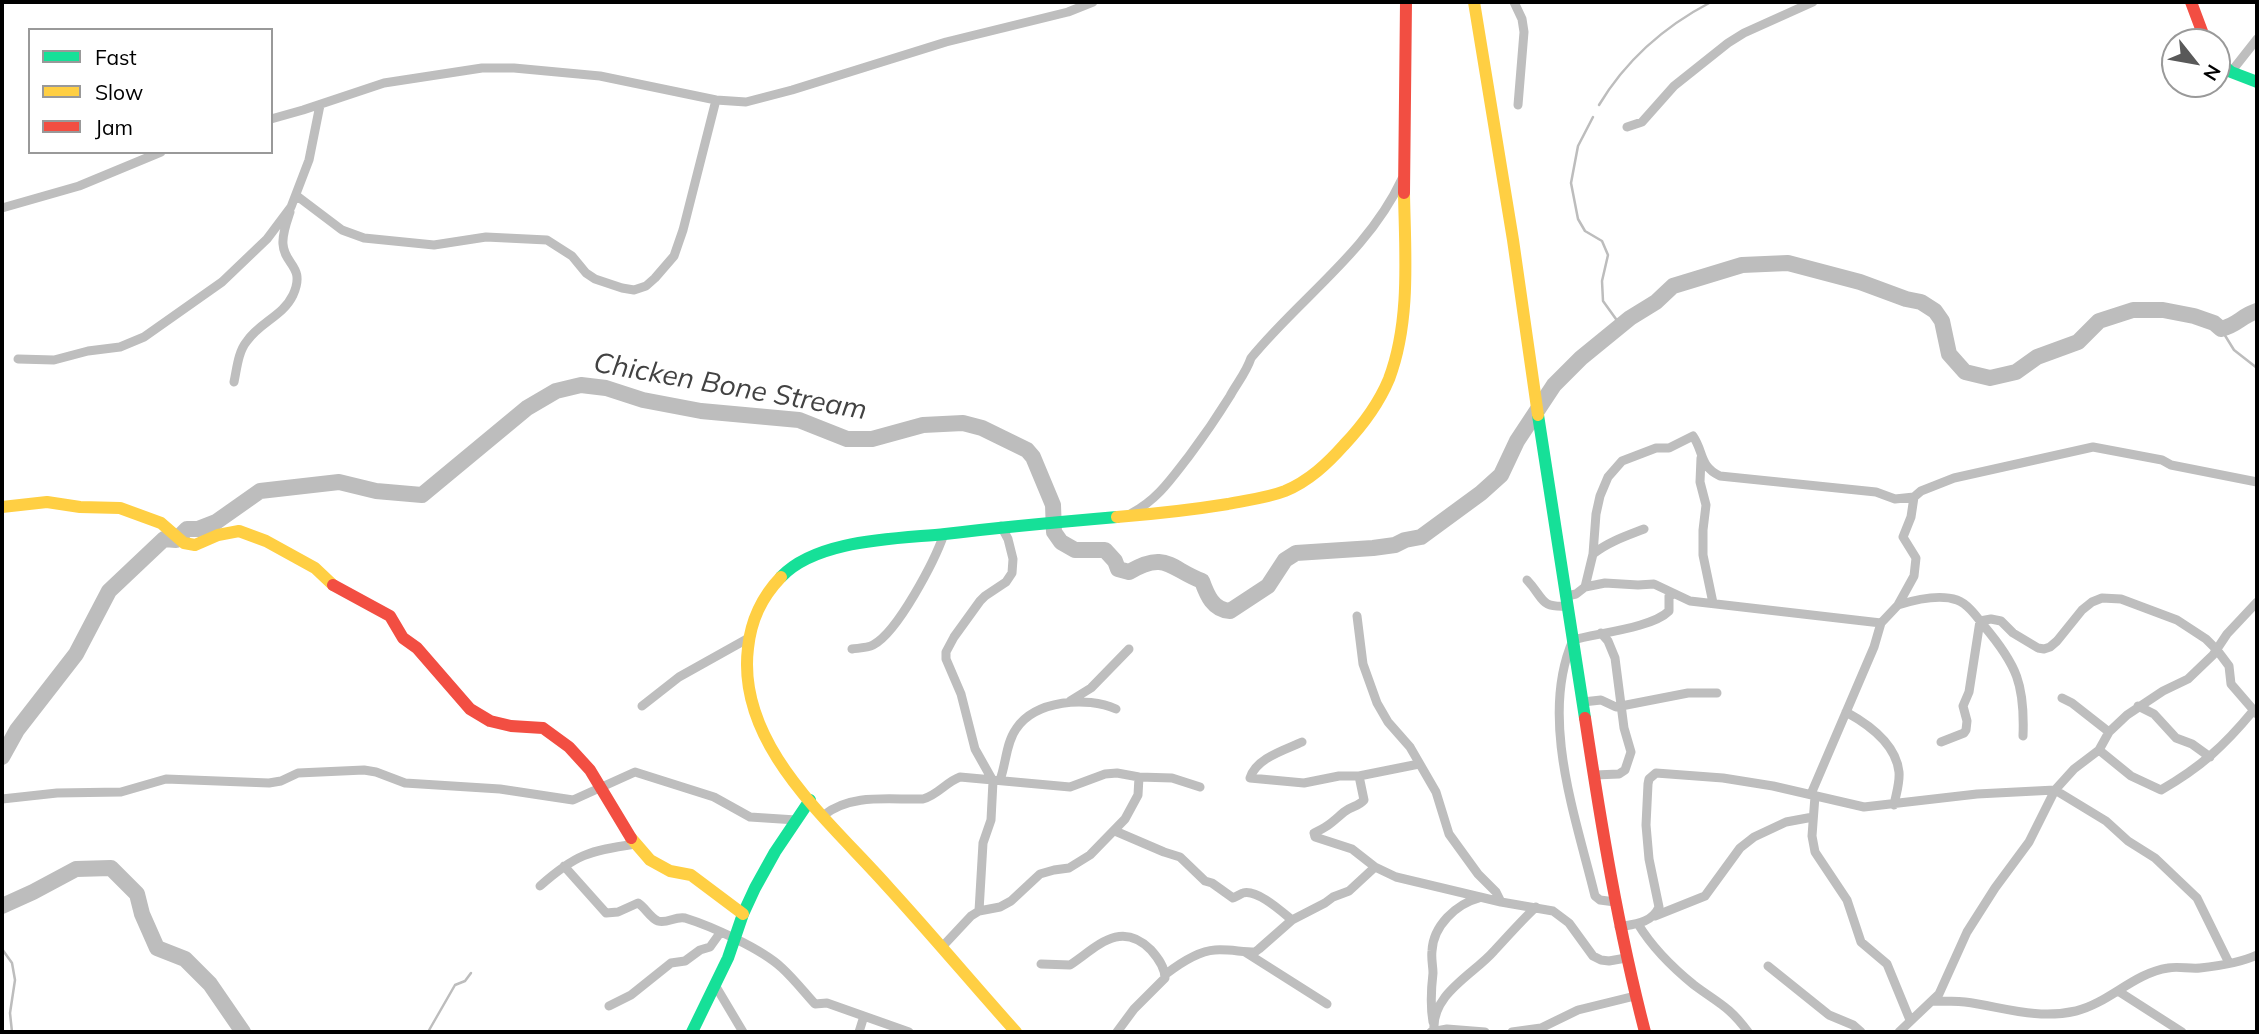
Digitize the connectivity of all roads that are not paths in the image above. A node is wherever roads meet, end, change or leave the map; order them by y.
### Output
1 (1093, 2) edge
2 (1406, 2) edge
3 (1474, 2) edge
4 (1514, 2) edge
5 (1813, 2) edge
6 (2191, 2) edge
7 (2201, 28) edge
8 (2257, 39) edge
9 (2231, 72) joint
10 (2257, 82) edge
11 (716, 100) junction
12 (320, 105) junction
13 (1518, 105) dead end
14 (273, 118) edge
15 (1627, 127) dead end
16 (156, 154) edge
17 (1404, 175) junction
18 (297, 196) junction
19 (291, 207) junction
20 (2, 208) edge
21 (18, 359) dead end
22 (234, 382) dead end
23 (1701, 458) junction
24 (2257, 482) edge
25 (1914, 497) junction
26 (2, 507) edge
27 (1124, 518) junction
28 (1001, 526) junction
29 (1644, 529) dead end
30 (944, 534) junction
31 (1593, 554) junction
32 (1527, 580) dead end
33 (1585, 587) junction
34 (1674, 594) junction
35 (1568, 601) junction
36 (1713, 603) junction
37 (2257, 603) edge
38 (1898, 605) junction
39 (1357, 616) dead end
40 (1980, 621) junction
41 (1881, 623) junction
42 (1601, 633) junction
43 (747, 639) junction
44 (1573, 640) junction
45 (852, 649) dead end
46 (1129, 649) dead end
47 (2217, 650) junction
48 (1717, 692) dead end
49 (2062, 698) dead end
50 (1583, 702) junction
51 (1062, 705) junction
52 (1622, 705) junction
53 (642, 706) dead end
54 (2138, 706) junction
55 (1116, 709) dead end
56 (1846, 712) junction
57 (2255, 713) edge
58 (2109, 732) junction
59 (2023, 736) dead end
60 (1302, 742) dead end
61 (1941, 742) dead end
62 (2099, 750) junction
63 (2210, 757) junction
64 (1419, 764) junction
65 (1595, 775) junction
66 (1359, 776) junction
67 (1139, 777) junction
68 (997, 780) junction
69 (600, 786) junction
70 (1200, 787) dead end
71 (2055, 790) junction
72 (1813, 795) junction
73 (2, 799) edge
74 (810, 800) junction
75 (1894, 805) junction
76 (824, 815) junction
77 (1813, 817) junction
78 (796, 820) junction
79 (1115, 831) junction
80 (635, 844) junction
81 (564, 866) junction
82 (1375, 867) junction
83 (540, 886) dead end
84 (1481, 897) junction
85 (1501, 902) junction
86 (1615, 902) junction
87 (1536, 907) junction
88 (979, 911) junction
89 (743, 914) junction
90 (1654, 916) junction
91 (1292, 920) junction
92 (1638, 924) junction
93 (1619, 927) junction
94 (720, 933) junction
95 (735, 939) junction
96 (942, 947) junction
97 (1243, 951) junction
98 (2257, 955) edge
99 (1626, 958) junction
100 (2229, 963) junction
101 (1041, 964) dead end
102 (1768, 966) dead end
103 (1166, 974) junction
104 (715, 985) junction
105 (2118, 991) junction
106 (1635, 996) junction
107 (1933, 1001) junction
108 (1327, 1004) dead end
109 (608, 1006) dead end
110 (864, 1016) junction
111 (1910, 1020) junction
112 (1433, 1028) edge
113 (1545, 1029) edge
114 (692, 1032) edge
115 (743, 1032) edge
116 (859, 1032) edge
117 (907, 1032) edge
118 (1016, 1032) edge
119 (1117, 1032) edge
120 (1485, 1032) edge
121 (1512, 1032) edge
122 (1645, 1032) edge
123 (1748, 1032) edge
124 (1861, 1032) edge
125 (1899, 1032) edge
126 (2182, 1032) edge

1 - 11 street
2 - 17 main road
3 - 35 main road
4 - 13 street
5 - 15 street
6 - 7 main road
8 - 9 street
9 - 10 main road
11 - 12 street
11 - 18 street
12 - 14 street
12 - 18 street
16 - 20 street
17 - 27 street
17 - 27 main road
18 - 19 street
19 - 21 street
19 - 22 street
23 - 25 street
23 - 31 street
23 - 36 street
24 - 25 street
25 - 38 street
26 - 69 main road
27 - 28 main road
28 - 30 main road
28 - 68 street
29 - 31 street
30 - 43 main road
30 - 45 street
31 - 33 street
32 - 35 street
33 - 34 street
33 - 35 street
34 - 36 street
34 - 42 street
35 - 44 main road
36 - 41 street
37 - 47 street
38 - 40 street
38 - 41 street
39 - 64 street
40 - 47 street
40 - 59 street
40 - 61 street
41 - 56 street
42 - 44 street
42 - 52 street
43 - 53 street
43 - 74 main road
44 - 50 main road
44 - 86 street
46 - 51 street
47 - 54 street
47 - 57 street
48 - 52 street
49 - 58 street
50 - 52 street
50 - 65 main road
51 - 55 street
51 - 68 street
52 - 65 street
54 - 58 street
54 - 63 street
56 - 72 street
56 - 75 street
57 - 63 street
58 - 62 street
60 - 66 street
62 - 63 street
62 - 71 street
64 - 66 street
64 - 85 street
65 - 86 main road
66 - 82 street
67 - 68 street
67 - 70 street
67 - 79 street
68 - 76 street
68 - 88 street
69 - 73 street
69 - 78 street
69 - 80 main road
71 - 75 street
71 - 100 street
71 - 107 street
72 - 75 street
72 - 77 street
72 - 90 street
74 - 76 main road
74 - 78 main road
76 - 96 main road
77 - 90 street
77 - 111 street
78 - 89 main road
79 - 88 street
79 - 91 street
80 - 81 street
80 - 89 main road
81 - 83 street
81 - 94 street
82 - 84 street
82 - 91 street
84 - 85 street
84 - 112 street
85 - 87 street
86 - 93 main road
87 - 99 street
87 - 112 street
88 - 96 street
89 - 95 main road
90 - 92 street
91 - 97 street
92 - 93 street
92 - 123 street
93 - 99 main road
94 - 95 street
94 - 109 street
95 - 104 main road
95 - 110 street
96 - 118 main road
97 - 103 street
97 - 108 street
98 - 100 street
99 - 106 main road
100 - 105 street
101 - 103 street
102 - 124 street
103 - 119 street
104 - 114 main road
104 - 115 street
105 - 107 street
105 - 126 street
106 - 113 street
106 - 122 main road
107 - 111 street
110 - 116 street
110 - 117 street
111 - 125 street
112 - 120 street
113 - 121 street

